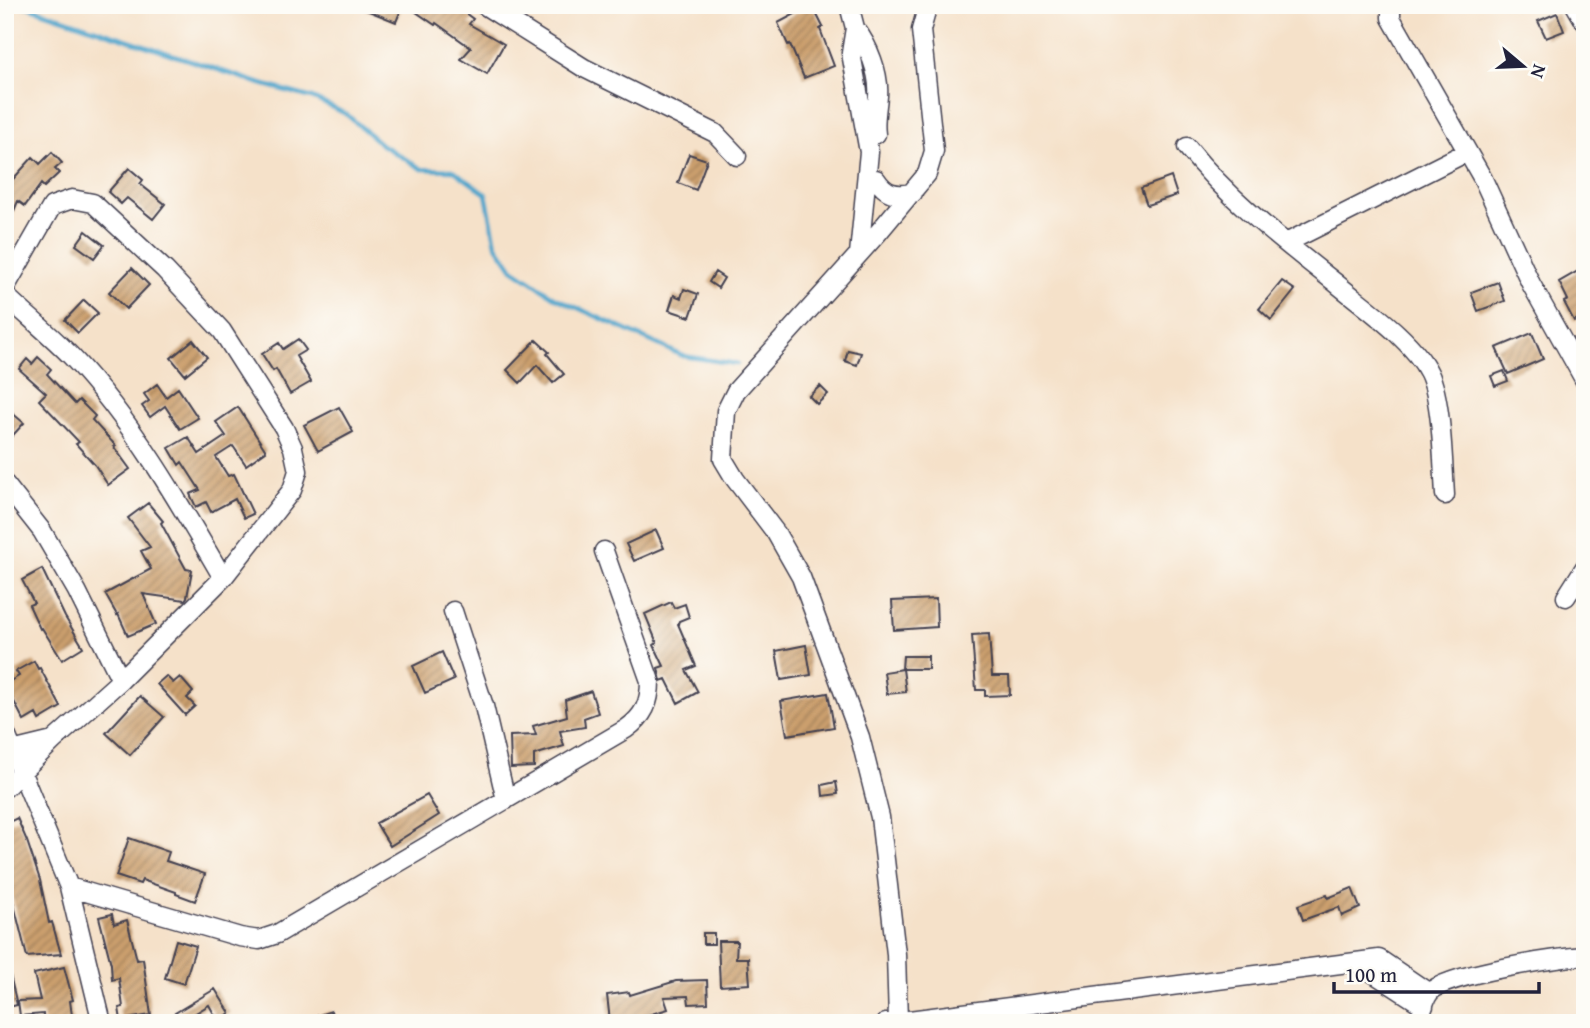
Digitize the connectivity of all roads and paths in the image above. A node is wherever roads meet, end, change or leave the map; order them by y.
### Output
1 (484, 5) edge
2 (849, 5) edge
3 (928, 5) edge
4 (1391, 5) edge
5 (1575, 5) edge
6 (1585, 22) edge
7 (855, 28) junction
8 (1187, 147) dead end
9 (1467, 152) junction
10 (737, 156) dead end
11 (876, 179) junction
12 (913, 193) junction
13 (877, 234) junction
14 (1286, 243) junction
15 (859, 254) junction
16 (5, 288) edge
17 (5, 295) edge
18 (1585, 381) edge
19 (5, 484) edge
20 (1445, 495) dead end
21 (604, 551) dead end
22 (1585, 566) edge
23 (223, 578) junction
24 (1566, 597) dead end
25 (453, 611) dead end
26 (121, 680) junction
27 (5, 732) edge
28 (53, 741) junction
29 (9, 754) edge
30 (22, 772) junction
31 (5, 788) edge
32 (506, 800) junction
33 (69, 887) junction
34 (1585, 957) edge
35 (1356, 962) junction
36 (1424, 1007) edge
37 (976, 1017) edge
38 (892, 1022) edge
39 (102, 1023) edge

1 - 10 street
2 - 7 street
3 - 12 street
4 - 9 street
5 - 6 street
7 - 11 street
7 - 15 street
8 - 14 street
9 - 14 street
9 - 18 street
11 - 12 street
11 - 13 street
12 - 13 street
13 - 15 street
14 - 20 street
15 - 38 street
16 - 23 street
17 - 23 street
19 - 26 street
21 - 32 street
22 - 24 street
23 - 26 street
25 - 32 street
26 - 28 street
27 - 29 street
28 - 29 street
28 - 30 street
29 - 30 street
30 - 31 street
30 - 33 street
32 - 33 street
33 - 39 street
34 - 36 street
35 - 36 street
35 - 36 street
35 - 37 street
37 - 38 street

